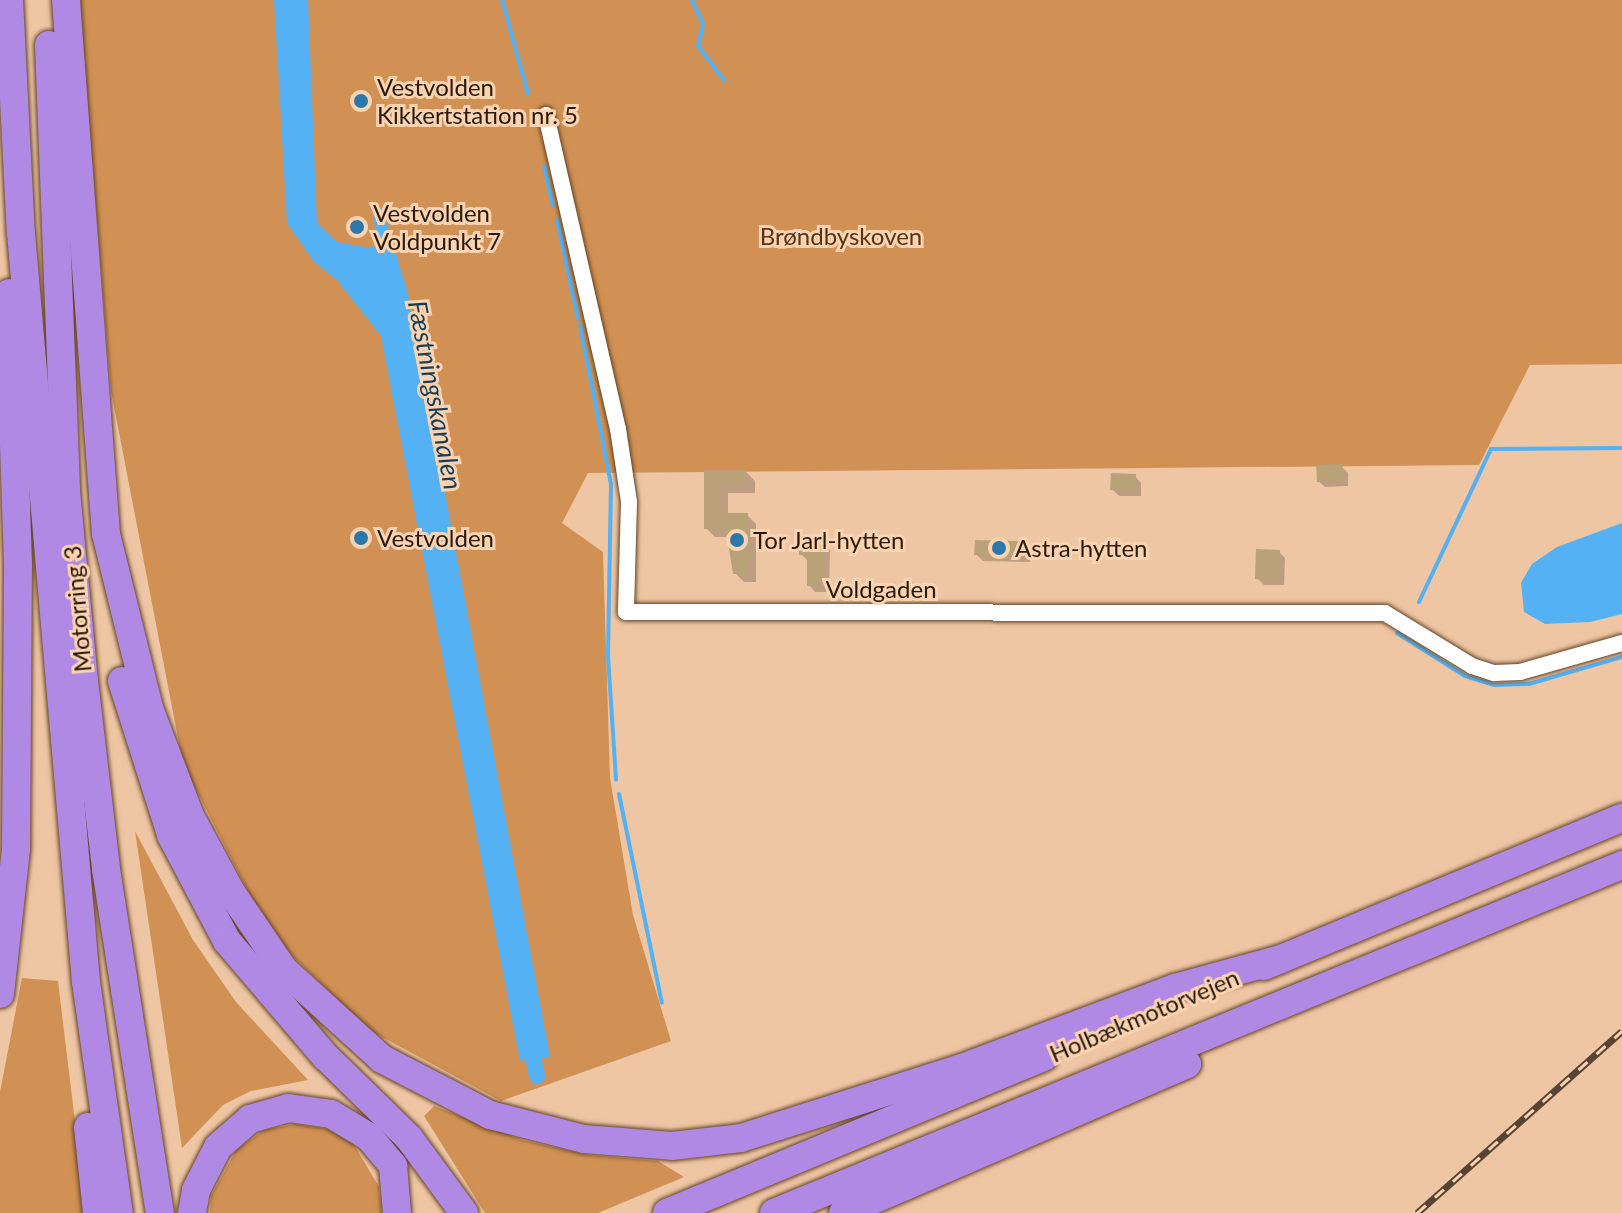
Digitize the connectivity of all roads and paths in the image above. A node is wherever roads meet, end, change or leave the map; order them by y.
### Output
1 (8, 0) edge
2 (48, 0) edge
3 (66, 0) edge
4 (546, 115) dead end
5 (56, 233) junction
6 (1622, 643) edge
7 (1622, 818) edge
8 (1622, 865) edge
9 (1405, 954) junction
10 (1281, 959) junction
11 (86, 982) junction
12 (0, 994) edge
13 (97, 1213) edge
14 (119, 1213) edge
15 (160, 1213) edge
16 (192, 1213) edge
17 (397, 1213) edge
18 (464, 1213) edge
19 (667, 1213) edge
20 (774, 1213) edge
21 (843, 1213) edge

1 - 11 highway, Motorring 3
1 - 12 highway
2 - 5 highway, Motorring 3
3 - 10 highway
4 - 6 street, Voldgaden
5 - 15 highway, Motorring 3
5 - 18 highway
7 - 10 highway, Holbækmotorvejen
8 - 9 highway, Holbækmotorvejen
9 - 20 highway, Holbækmotorvejen
9 - 21 highway
10 - 19 highway, Holbækmotorvejen
11 - 13 highway
11 - 14 highway, Motorring 3
16 - 17 highway

